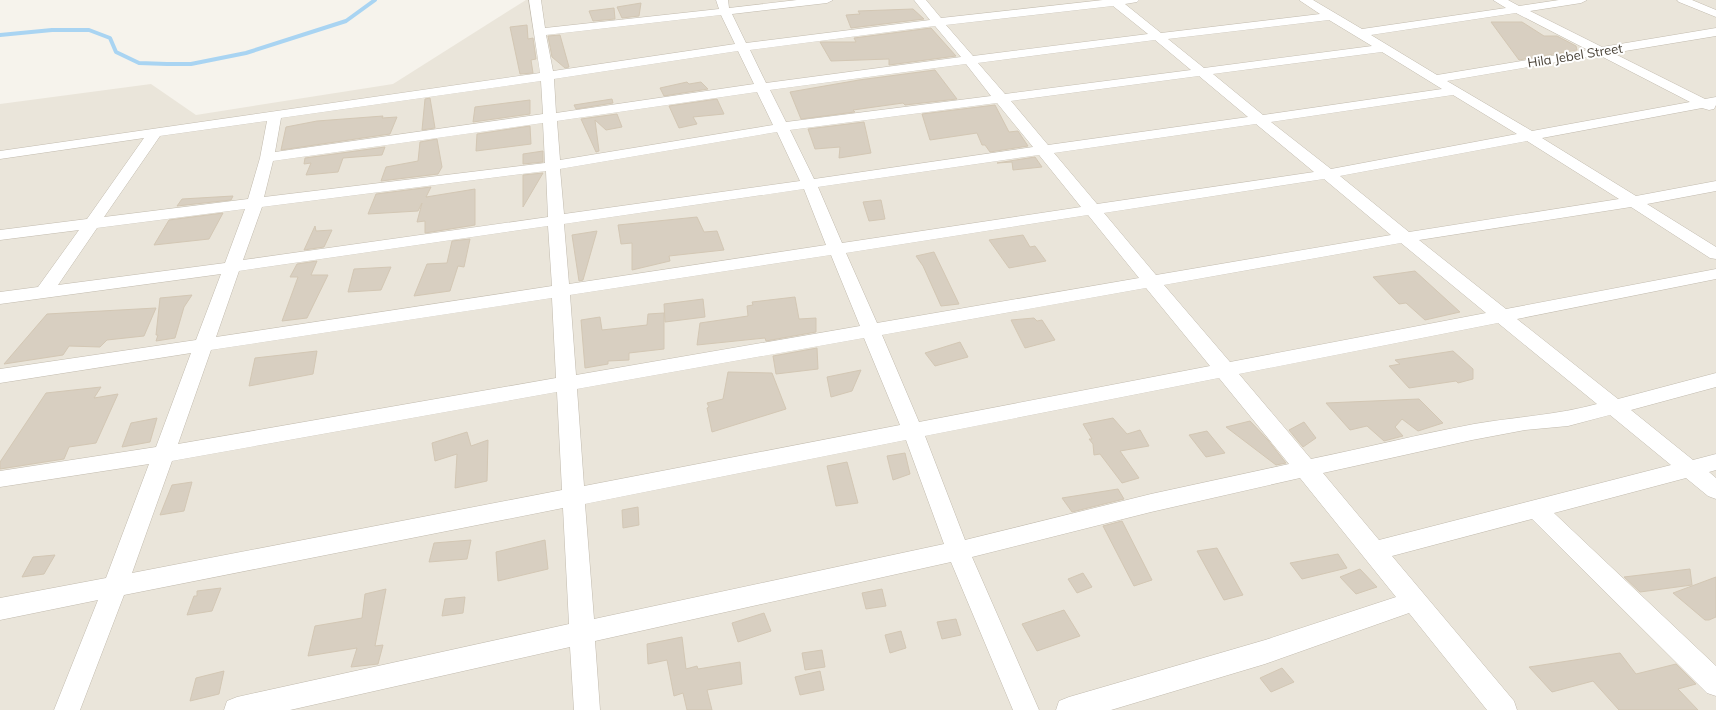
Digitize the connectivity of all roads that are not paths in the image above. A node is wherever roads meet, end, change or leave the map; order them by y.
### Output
1 (535, 0) edge
2 (827, 0) edge
3 (920, 0) edge
4 (1133, 0) edge
5 (1305, 0) edge
6 (1499, 0) edge
7 (1581, 0) edge
8 (1683, 0) edge
9 (1114, 1) edge
10 (724, 6) edge
11 (1519, 10) junction
12 (1716, 14) edge
13 (1332, 16) junction
14 (938, 22) junction
15 (541, 32) junction
16 (1716, 32) edge
17 (1360, 33) junction
18 (1159, 37) junction
19 (744, 47) junction
20 (1384, 48) junction
21 (1601, 51) junction
22 (969, 60) junction
23 (1202, 72) junction
24 (547, 76) junction
25 (1434, 79) junction
26 (763, 87) junction
27 (1455, 91) junction
28 (1001, 99) junction
29 (1712, 105) edge
30 (275, 114) junction
31 (550, 119) junction
32 (1260, 119) junction
33 (783, 127) junction
34 (156, 132) junction
35 (1531, 137) junction
36 (1044, 151) junction
37 (0, 155) edge
38 (267, 158) junction
39 (553, 166) junction
40 (1328, 174) junction
41 (809, 184) junction
42 (1716, 186) edge
43 (1631, 202) junction
44 (256, 204) junction
45 (1092, 210) junction
46 (556, 221) junction
47 (92, 223) junction
48 (0, 235) edge
49 (1405, 237) junction
50 (836, 249) junction
51 (1716, 254) edge
52 (232, 267) junction
53 (1716, 274) edge
54 (1151, 282) junction
55 (560, 291) junction
56 (44, 292) junction
57 (1, 299) edge
58 (1502, 316) junction
59 (871, 330) junction
60 (204, 345) junction
61 (1224, 370) junction
62 (0, 376) edge
63 (1716, 380) edge
64 (566, 384) junction
65 (1614, 407) junction
66 (913, 431) junction
67 (164, 454) junction
68 (1716, 462) edge
69 (1306, 469) junction
70 (1690, 469) junction
71 (0, 479) edge
72 (1716, 490) edge
73 (574, 497) junction
74 (1536, 509) junction
75 (958, 551) junction
76 (1373, 551) junction
77 (115, 587) junction
78 (1414, 601) junction
79 (0, 609) edge
80 (582, 633) junction
81 (1716, 684) edge
82 (67, 710) edge
83 (237, 710) edge
84 (587, 710) edge
85 (1026, 710) edge
86 (1069, 710) edge
87 (1504, 710) edge

1 - 15 street
2 - 10 street
3 - 14 street
4 - 9 street
5 - 13 street
6 - 11 street
7 - 11 street
8 - 12 street
9 - 14 street
9 - 18 street
10 - 15 street
10 - 19 street
11 - 17 street
11 - 21 street
13 - 17 street
13 - 18 street
14 - 19 street
14 - 22 street
15 - 24 street
16 - 21 street, Hila Jebel Street
17 - 20 street
18 - 22 street
18 - 23 street
19 - 24 street
19 - 26 street
20 - 23 street
20 - 25 street
21 - 25 street, Hila Jebel Street
21 - 29 street
22 - 26 street
22 - 28 street
23 - 28 street
23 - 32 street
24 - 30 street
24 - 31 street
25 - 27 street
26 - 31 street
26 - 33 street
27 - 32 street
27 - 35 street
28 - 33 street
28 - 36 street
29 - 35 street
30 - 34 street
30 - 38 street
31 - 38 street
31 - 39 street
32 - 36 street
32 - 40 street
33 - 39 street
33 - 41 street
34 - 37 street
34 - 47 street
35 - 40 street
35 - 43 street
36 - 41 street
36 - 45 street
38 - 44 street
39 - 44 street
39 - 46 street
40 - 45 street
40 - 49 street
41 - 46 street
41 - 50 street
42 - 43 street
43 - 49 street
43 - 51 street
44 - 47 street
44 - 52 street
45 - 50 street
45 - 54 street
46 - 52 street
46 - 55 street
47 - 48 street
47 - 56 street
49 - 54 street
49 - 58 street
50 - 55 street
50 - 59 street
52 - 56 street
52 - 60 street
53 - 58 street
54 - 59 street
54 - 61 street
55 - 60 street
55 - 64 street
56 - 57 street
58 - 61 street
58 - 65 street
59 - 64 street
59 - 66 street
60 - 62 street
60 - 67 street
61 - 66 street
61 - 69 street
63 - 65 street
64 - 67 street
64 - 73 street
65 - 69 street
65 - 70 street
66 - 73 street
66 - 75 street
67 - 71 street
67 - 77 street
68 - 70 street
69 - 75 street
69 - 76 street
70 - 72 street
70 - 74 street
73 - 77 street
73 - 80 street
74 - 76 street
74 - 81 street
75 - 80 street
75 - 85 street
76 - 78 street
77 - 79 street
77 - 82 street
78 - 86 street
78 - 87 street
80 - 83 street
80 - 84 street

